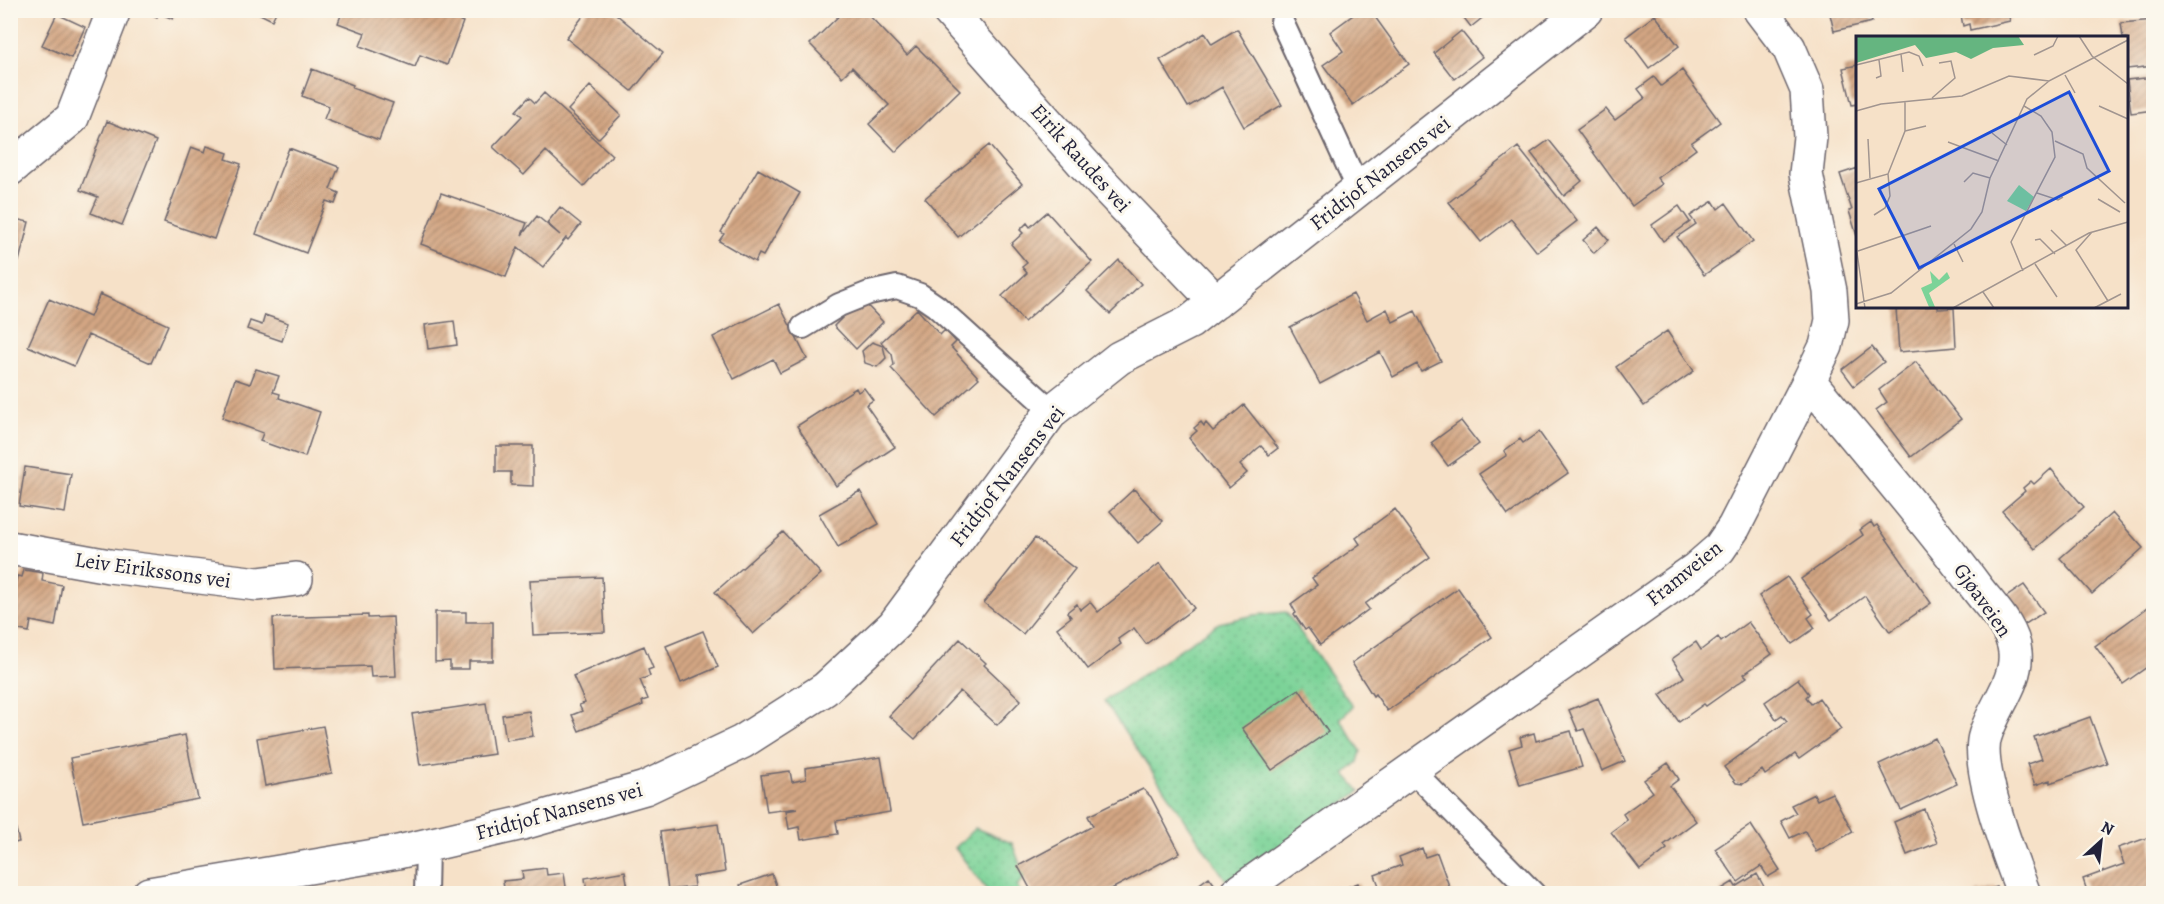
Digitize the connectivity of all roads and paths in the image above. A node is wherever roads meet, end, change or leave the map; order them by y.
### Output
1 (114, 10) edge
2 (948, 10) edge
3 (1586, 10) edge
4 (1760, 10) edge
5 (1282, 22) dead end
6 (10, 168) edge
7 (1359, 190) junction
8 (1216, 302) junction
9 (802, 327) dead end
10 (1809, 381) junction
11 (1052, 411) junction
12 (10, 548) edge
13 (296, 579) dead end
14 (1412, 770) junction
15 (427, 846) junction
16 (148, 894) edge
17 (426, 894) edge
18 (1236, 894) edge
19 (1534, 894) edge
20 (2024, 894) edge

1 - 6 street
2 - 8 street, Eirik Raudes vei
3 - 7 street, Fridtjof Nansens vei
4 - 10 street, Framveien
5 - 7 lane
7 - 8 street, Fridtjof Nansens vei
8 - 11 street, Fridtjof Nansens vei
9 - 11 lane
10 - 14 street, Framveien
10 - 20 street, Gjøaveien
11 - 15 street, Fridtjof Nansens vei
12 - 13 street, Leiv Eirikssons vei
14 - 18 street, Framveien
14 - 19 lane
15 - 16 street, Fridtjof Nansens vei
15 - 17 lane

